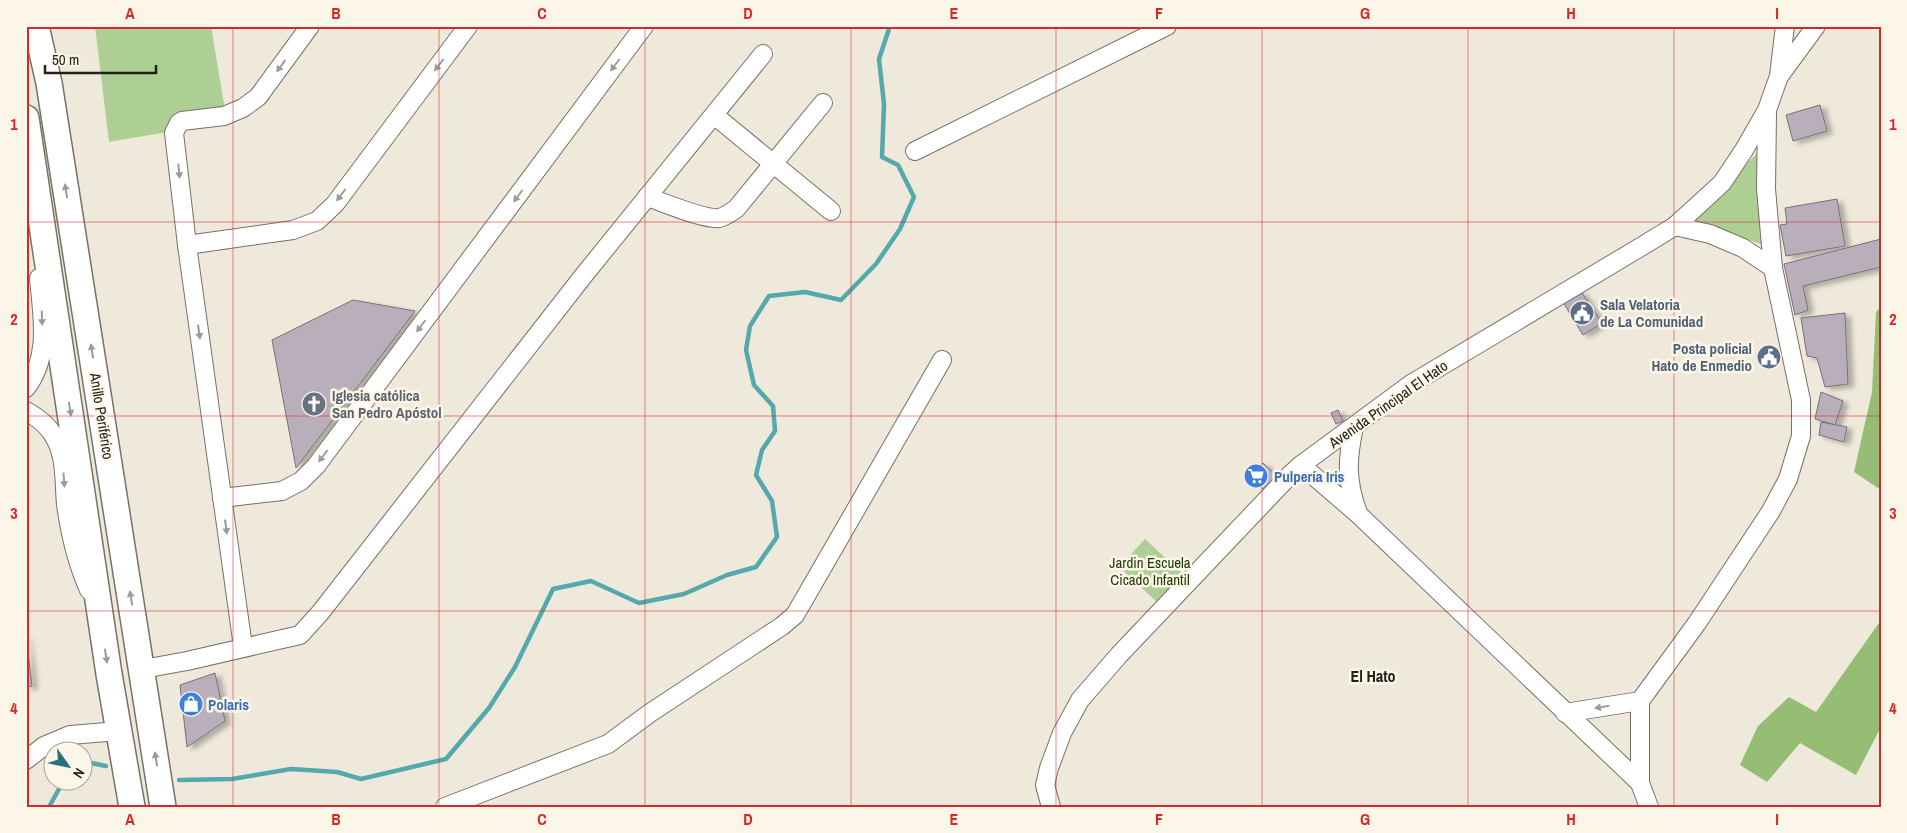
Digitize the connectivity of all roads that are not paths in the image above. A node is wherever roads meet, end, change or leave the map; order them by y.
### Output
1 (36, 26) edge
2 (41, 26) edge
3 (468, 26) edge
4 (644, 26) edge
5 (1167, 26) edge
6 (1785, 26) edge
7 (1816, 26) edge
8 (307, 27) edge
9 (763, 54) dead end
10 (1779, 76) junction
11 (49, 83) junction
12 (822, 103) dead end
13 (1767, 110) junction
14 (714, 115) junction
15 (26, 118) edge
16 (916, 152) dead end
17 (773, 163) junction
18 (647, 197) junction
19 (831, 211) dead end
20 (1675, 226) junction
21 (44, 235) junction
22 (187, 245) junction
23 (1773, 268) junction
24 (942, 360) dead end
25 (26, 388) edge
26 (26, 411) edge
27 (1354, 427) junction
28 (1301, 465) junction
29 (222, 498) junction
30 (1358, 514) junction
31 (102, 617) junction
32 (243, 647) junction
33 (143, 669) junction
34 (1640, 701) junction
35 (1565, 713) junction
36 (119, 731) junction
37 (26, 760) edge
38 (1640, 783) junction
39 (132, 807) edge
40 (163, 807) edge
41 (445, 807) edge
42 (1051, 807) edge
43 (1649, 807) edge

1 - 11 highway, Anillo Periférico
2 - 11 highway
3 -> 22 street
4 -> 29 street
5 - 16 street
6 - 10 street, Avenida Principal El Hato
7 - 10 street
8 -> 22 street
9 - 14 street
10 - 13 street, Avenida Principal El Hato
33 -> 11 highway, Anillo Periférico
12 - 17 street
13 - 20 street, Avenida Principal El Hato
13 - 23 street
14 - 17 street
14 - 18 street
15 - 21 highway, Anillo Periférico
17 - 18 street
17 - 19 street
18 - 32 street
20 - 23 street
20 - 27 street, Avenida Principal El Hato
21 -> 25 street
21 -> 31 highway, Anillo Periférico
22 -> 29 street
23 - 34 street
24 - 41 street
26 -> 31 street
27 - 28 street, Avenida Principal El Hato
27 - 30 street
28 - 30 street
28 - 42 street, Avenida Principal El Hato
29 -> 32 street
30 - 35 street
31 -> 36 highway, Anillo Periférico
32 - 33 street
40 -> 33 highway, Anillo Periférico
34 -> 35 street
34 - 38 street
35 - 38 street
36 - 37 street
36 - 39 highway, Anillo Periférico
38 - 43 street

